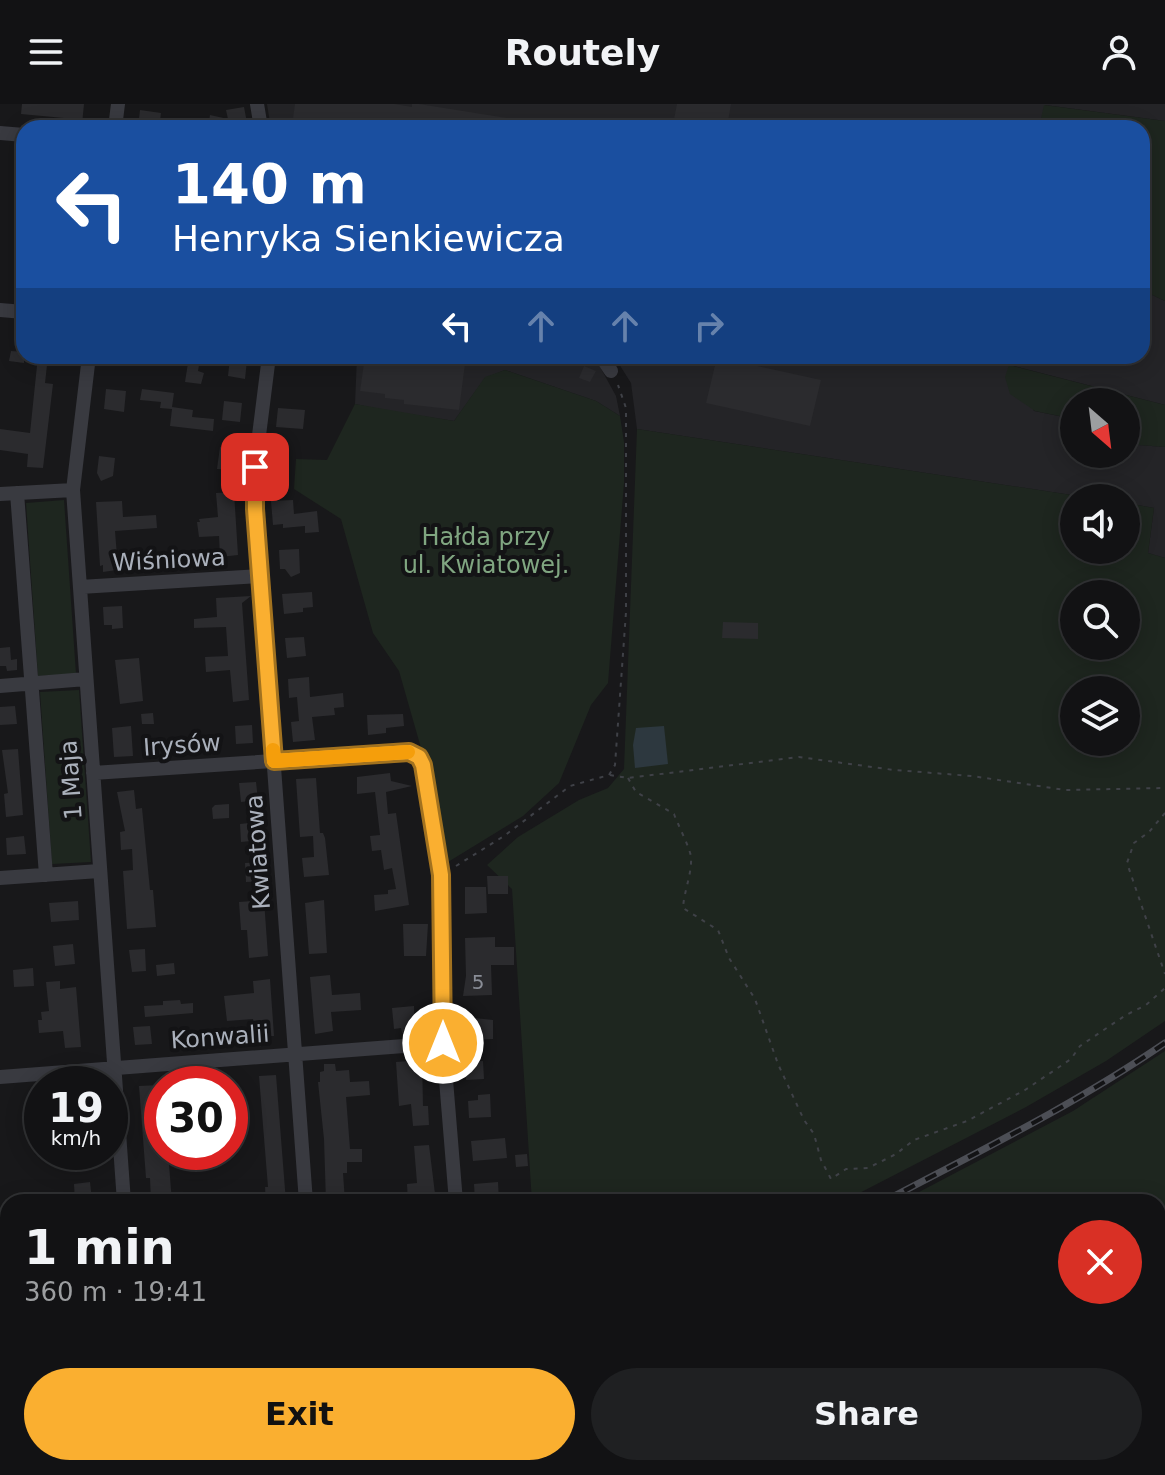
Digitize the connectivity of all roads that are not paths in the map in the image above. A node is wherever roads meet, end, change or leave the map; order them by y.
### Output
1 (88, 364) edge
2 (268, 364) edge
3 (606, 364) edge
4 (611, 371) road end
5 (73, 490) junction
6 (17, 493) junction
7 (0, 494) edge
8 (260, 576) junction
9 (80, 587) junction
10 (86, 679) junction
11 (33, 683) junction
12 (0, 686) edge
13 (274, 761) junction
14 (93, 773) junction
15 (99, 871) junction
16 (46, 875) junction
17 (0, 878) edge
18 (443, 1043) junction
19 (295, 1054) junction
20 (114, 1066) edge
21 (128, 1067) edge
22 (24, 1075) edge
23 (0, 1077) edge
24 (122, 1170) edge
25 (123, 1194) edge
26 (305, 1194) edge
27 (455, 1194) edge

1 - 5 street, 1 Maja
2 - 8 street, Kwiatowa
3 - 4 street
5 - 6 street
5 - 9 street, 1 Maja
6 - 7 street
6 - 11 street
8 - 9 street, Wiśniowa
8 - 13 street, Kwiatowa
9 - 10 street, 1 Maja
10 - 11 street
10 - 14 street, 1 Maja
11 - 12 street
11 - 16 street
13 - 14 street, Irysów
13 - 18 street, Irysów
13 - 19 street, Kwiatowa
14 - 15 street, 1 Maja
15 - 16 street
15 - 20 street, 1 Maja
16 - 17 street
18 - 19 street, Konwalii
18 - 27 street
19 - 21 street, Konwalii
19 - 26 street, Kwiatowa
22 - 23 street, Konwalii
24 - 25 street, 1 Maja

